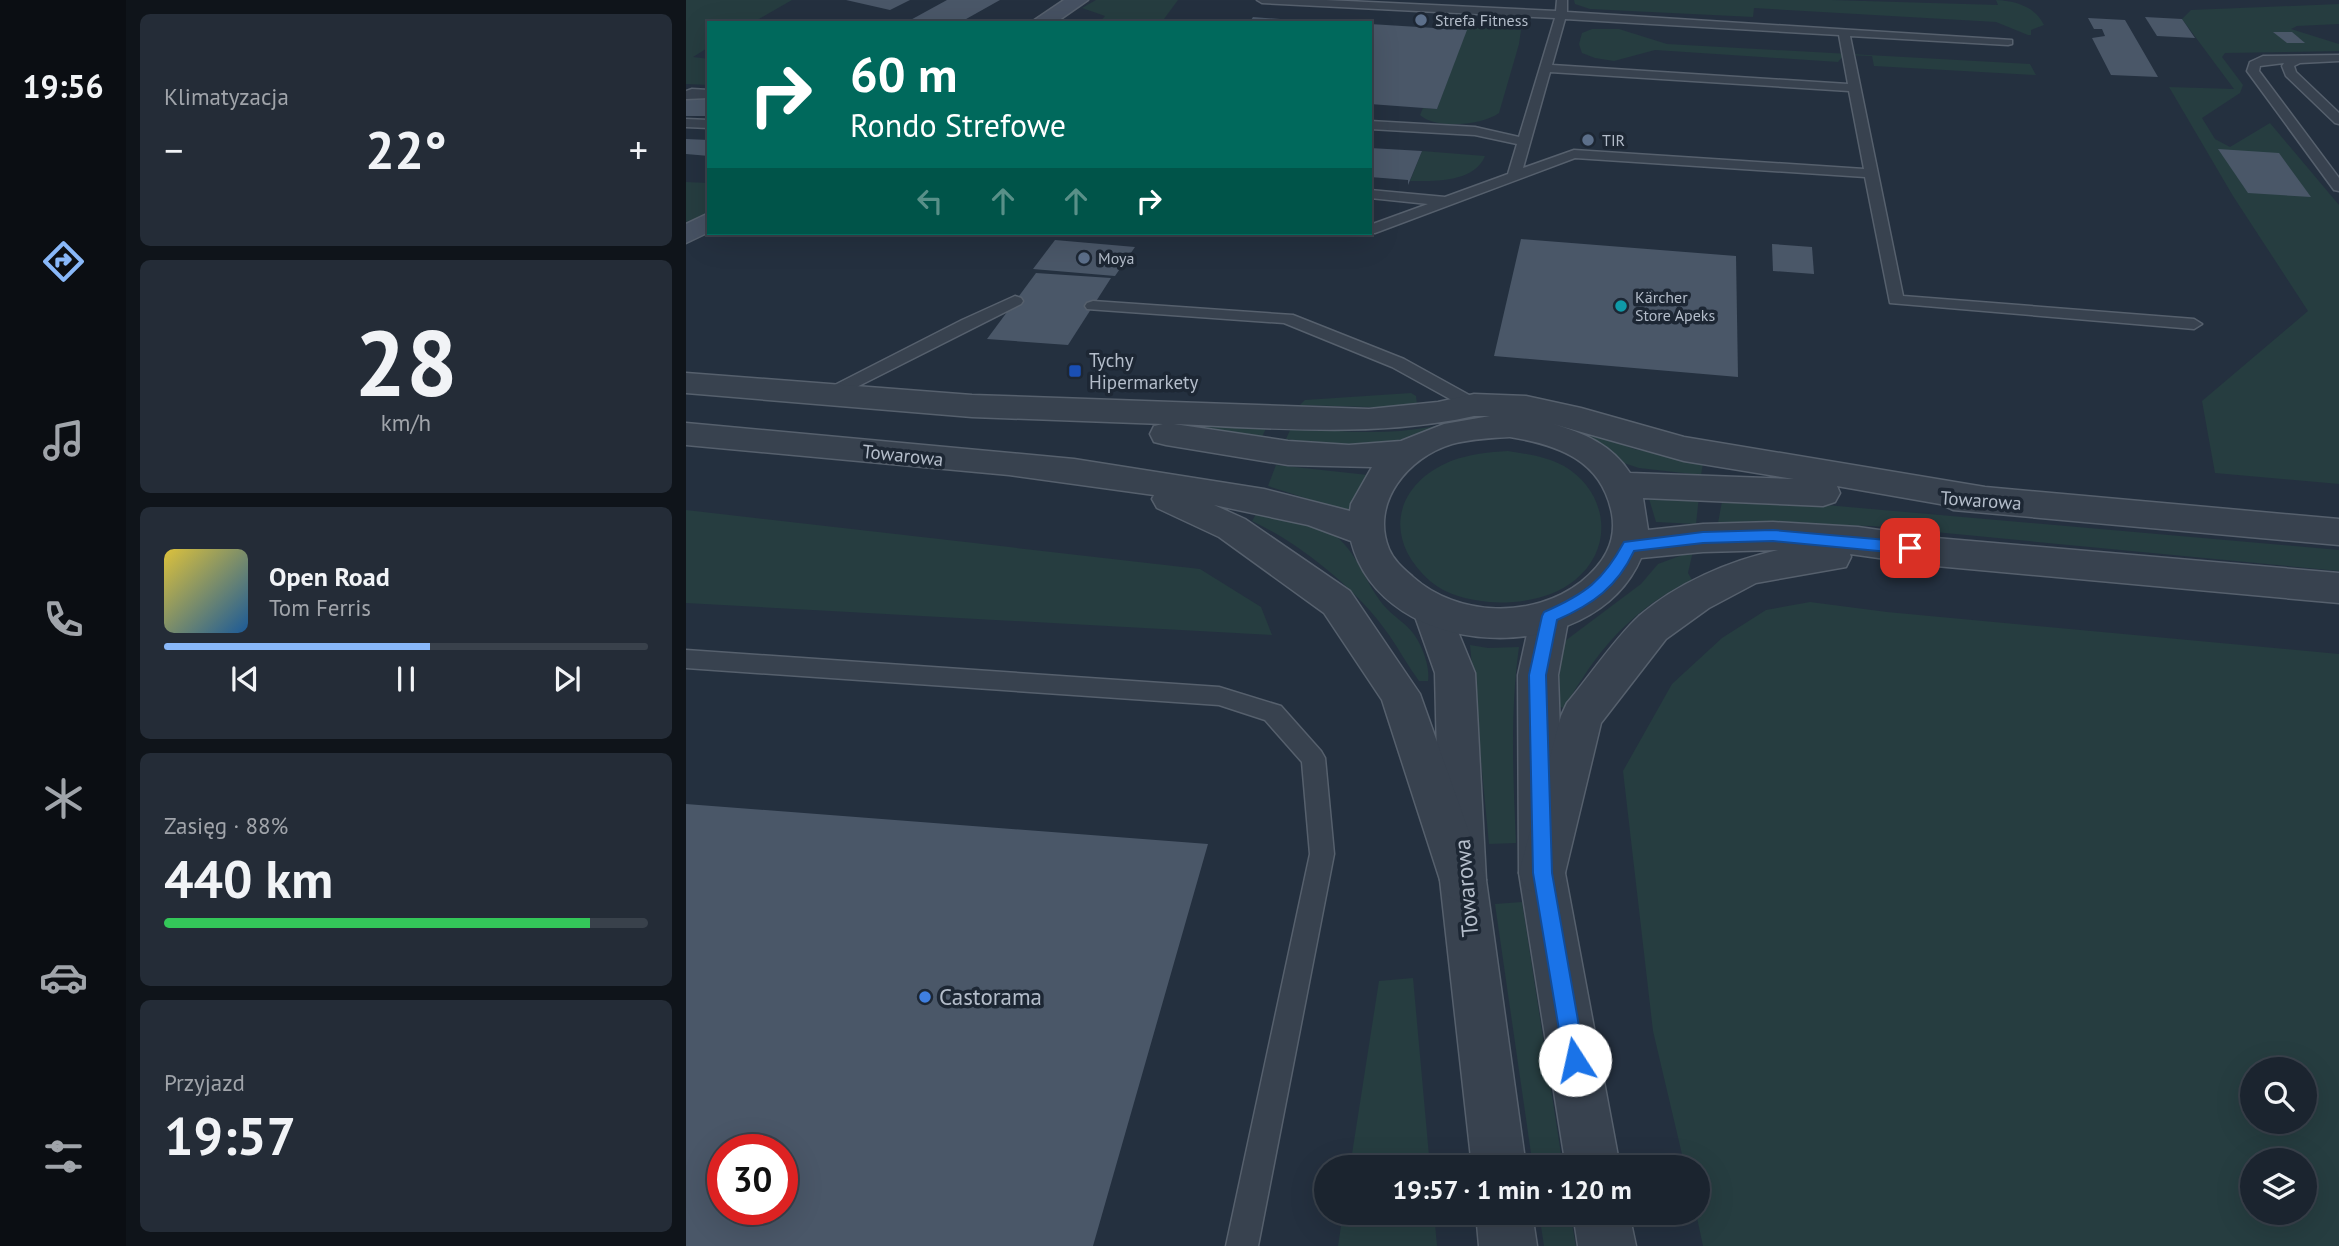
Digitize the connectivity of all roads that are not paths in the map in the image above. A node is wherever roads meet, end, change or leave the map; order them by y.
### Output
1 (1078, 0) edge
2 (1262, 0) edge
3 (1562, 0) edge
4 (1561, 15) junction
5 (1043, 21) edge
6 (1844, 32) junction
7 (2008, 42) dead end
8 (2304, 58) junction
9 (2339, 58) edge
10 (1546, 68) junction
11 (1854, 88) junction
12 (707, 94) edge
13 (686, 95) edge
14 (2339, 120) edge
15 (1372, 125) edge
16 (1524, 142) junction
17 (1870, 173) junction
18 (1514, 177) junction
19 (2339, 187) edge
20 (1372, 194) edge
21 (1449, 201) junction
22 (707, 223) edge
23 (1372, 229) edge
24 (686, 235) edge
25 (1015, 301) dead end
26 (1093, 306) dead end
27 (2194, 324) dead end
28 (686, 383) edge
29 (829, 395) junction
30 (1474, 405) junction
31 (972, 406) junction
32 (686, 434) edge
33 (1410, 451) junction
34 (1120, 476) junction
35 (1622, 485) junction
36 (1979, 498) junction
37 (2339, 532) edge
38 (1366, 533) junction
39 (1629, 546) junction
40 (1936, 552) junction
41 (2339, 589) edge
42 (1432, 611) junction
43 (1550, 616) junction
44 (686, 659) edge
45 (1542, 873) junction
46 (1463, 880) junction
47 (1497, 1155) edge
48 (1591, 1155) edge
49 (1505, 1225) edge
50 (1603, 1225) edge
51 (1242, 1246) edge
52 (1508, 1246) edge
53 (1606, 1246) edge

1 - 5 main road
2 - 4 lane
3 - 4 lane
4 - 6 lane
4 - 10 lane
6 - 7 lane
6 - 11 lane
8 - 9 lane
8 - 14 lane
8 - 19 lane
10 - 11 lane
10 - 16 lane
11 - 17 lane
12 - 13 lane
15 - 16 lane
16 - 18 lane
17 - 18 lane
17 - 27 lane
18 - 21 lane
20 - 21 lane
21 - 23 lane
22 - 24 main road
25 - 29 lane
26 - 30 lane
28 - 29 street
29 - 31 street
30 - 31 street
30 - 36 street
31 - 33 street
32 - 34 street, Towarowa
33 - 35 street
33 - 38 street
34 - 38 street
34 - 46 street
35 - 36 street, Towarowa
35 - 39 street
36 - 37 street, Towarowa
38 - 42 street
39 - 40 street
39 - 43 street
40 - 41 street
40 - 45 street
42 - 43 street
42 - 46 street, Towarowa
43 - 45 street
44 - 51 lane
45 - 48 street
46 - 47 street, Towarowa
49 - 52 street
50 - 53 street

